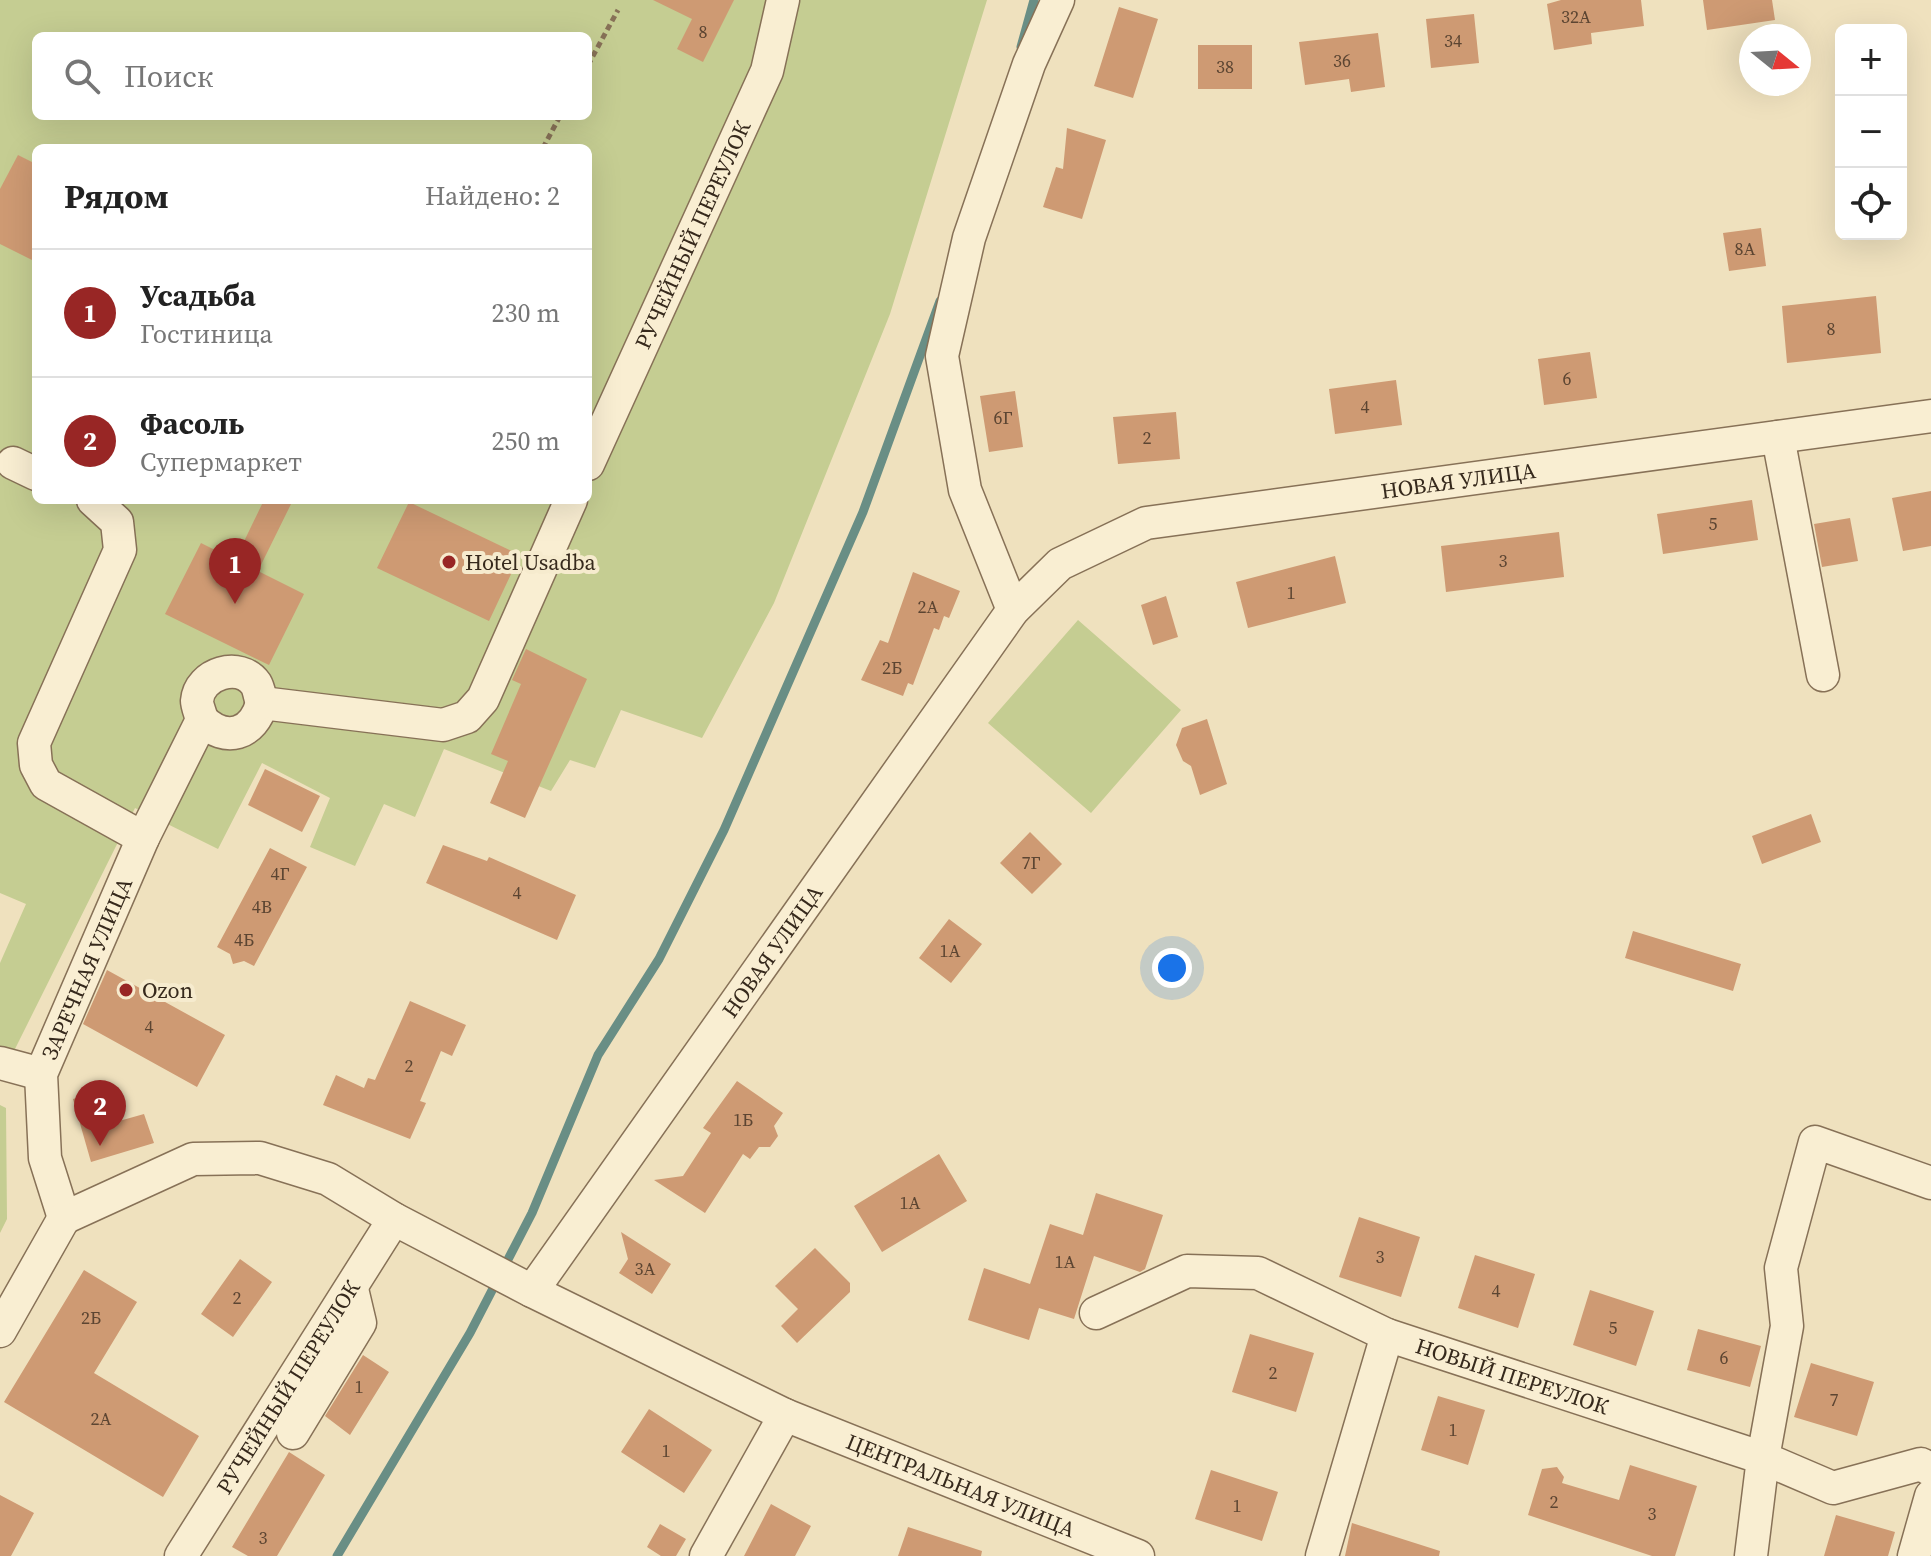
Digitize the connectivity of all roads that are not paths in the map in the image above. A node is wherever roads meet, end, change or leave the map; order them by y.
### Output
1 (783, 0) edge
2 (1058, 0) edge
3 (1931, 416) edge
4 (1778, 437) junction
5 (592, 455) edge
6 (97, 504) edge
7 (569, 504) edge
8 (1013, 610) junction
9 (1823, 675) dead end
10 (262, 703) junction
11 (202, 720) junction
12 (143, 838) junction
13 (0, 1063) edge
14 (41, 1074) junction
15 (1931, 1183) edge
16 (64, 1218) junction
17 (394, 1219) junction
18 (352, 1289) junction
19 (532, 1291) junction
20 (1096, 1313) dead end
21 (0, 1331) edge
22 (1387, 1335) junction
23 (785, 1415) junction
24 (293, 1433) dead end
25 (1763, 1458) junction
26 (1931, 1470) edge
27 (1931, 1497) edge
28 (181, 1556) edge
29 (706, 1556) edge
30 (1138, 1556) edge
31 (1322, 1556) edge
32 (1751, 1556) edge
33 (1914, 1556) edge

1 - 5 street, РУЧЕЙНЫЙ ПЕРЕУЛОК
2 - 8 street
3 - 4 street, НОВАЯ УЛИЦА
4 - 8 street, НОВАЯ УЛИЦА
4 - 9 street
6 - 12 street
7 - 10 street
8 - 19 street, НОВАЯ УЛИЦА
10 - 11 street
10 - 11 street, ЗАРЕЧНАЯ УЛИЦА
11 - 12 street, ЗАРЕЧНАЯ УЛИЦА
12 - 14 street, ЗАРЕЧНАЯ УЛИЦА
13 - 14 street
14 - 16 street, ЗАРЕЧНАЯ УЛИЦА
15 - 25 street
16 - 17 street
16 - 21 street
17 - 18 street, РУЧЕЙНЫЙ ПЕРЕУЛОК
17 - 19 street
18 - 24 street
18 - 28 street, РУЧЕЙНЫЙ ПЕРЕУЛОК
19 - 23 street, ЦЕНТРАЛЬНАЯ УЛИЦА
20 - 22 street
22 - 25 street, НОВЫЙ ПЕРЕУЛОК
22 - 31 street, НОВЫЙ ПЕРЕУЛОК
23 - 29 street
23 - 30 street, ЦЕНТРАЛЬНАЯ УЛИЦА
25 - 26 street, НОВЫЙ ПЕРЕУЛОК
25 - 32 street
27 - 33 street

